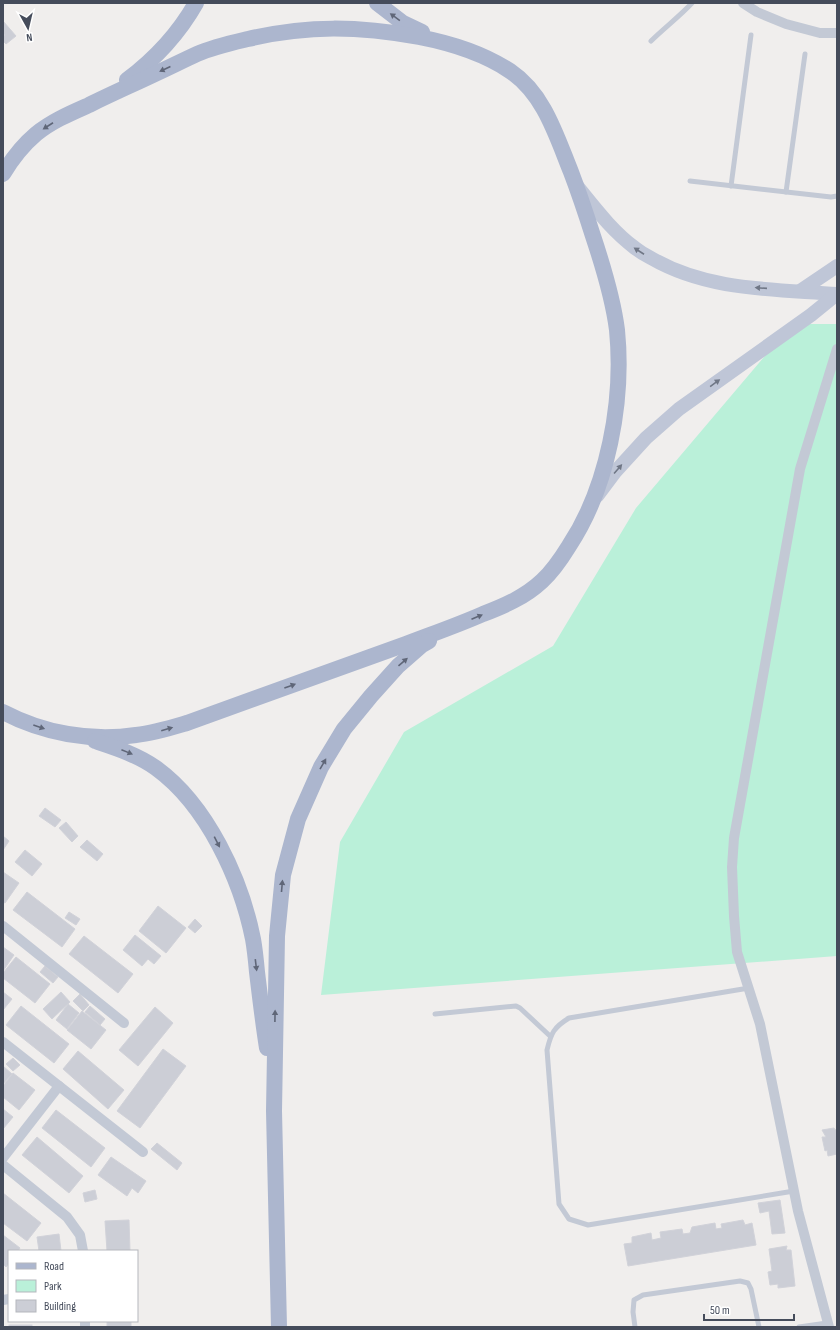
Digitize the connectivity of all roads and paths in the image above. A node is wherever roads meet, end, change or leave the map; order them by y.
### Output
1 (196, 3) edge
2 (376, 3) edge
3 (692, 3) edge
4 (743, 3) edge
5 (837, 33) edge
6 (751, 34) dead end
7 (440, 41) junction
8 (651, 41) dead end
9 (805, 54) dead end
10 (108, 96) junction
11 (3, 174) edge
12 (690, 181) dead end
13 (576, 184) junction
14 (732, 186) junction
15 (786, 192) junction
16 (837, 196) edge
17 (837, 266) edge
18 (800, 291) junction
19 (837, 349) edge
20 (594, 500) junction
21 (459, 624) junction
22 (3, 712) edge
23 (76, 736) junction
24 (3, 926) edge
25 (749, 988) junction
26 (435, 1014) dead end
27 (124, 1023) dead end
28 (550, 1036) junction
29 (3, 1042) edge
30 (59, 1086) junction
31 (274, 1111) junction
32 (143, 1152) dead end
33 (3, 1158) edge
34 (3, 1165) edge
35 (794, 1190) junction
36 (82, 1250) edge
37 (828, 1325) edge
38 (279, 1327) edge
39 (635, 1327) edge
40 (759, 1327) edge
41 (799, 1327) edge

1 - 10 main road
7 -> 2 main road
3 - 8 lane
4 - 5 street
6 - 14 lane
7 -> 10 main road
7 - 13 main road
9 - 15 lane
10 -> 11 main road
12 - 14 lane
18 -> 13 street
13 - 20 main road
14 - 15 lane
15 - 16 lane
17 - 18 street
20 -> 18 street
19 - 25 street
21 -> 20 main road
23 -> 21 main road
31 -> 21 main road
22 -> 23 main road
23 -> 31 main road
24 - 27 street
25 - 28 lane
25 - 35 street
26 - 28 lane
28 - 35 lane
29 - 30 street
30 - 32 street
30 - 33 street
31 - 38 main road
34 - 36 street
35 - 37 street
37 - 41 lane
39 - 40 lane

